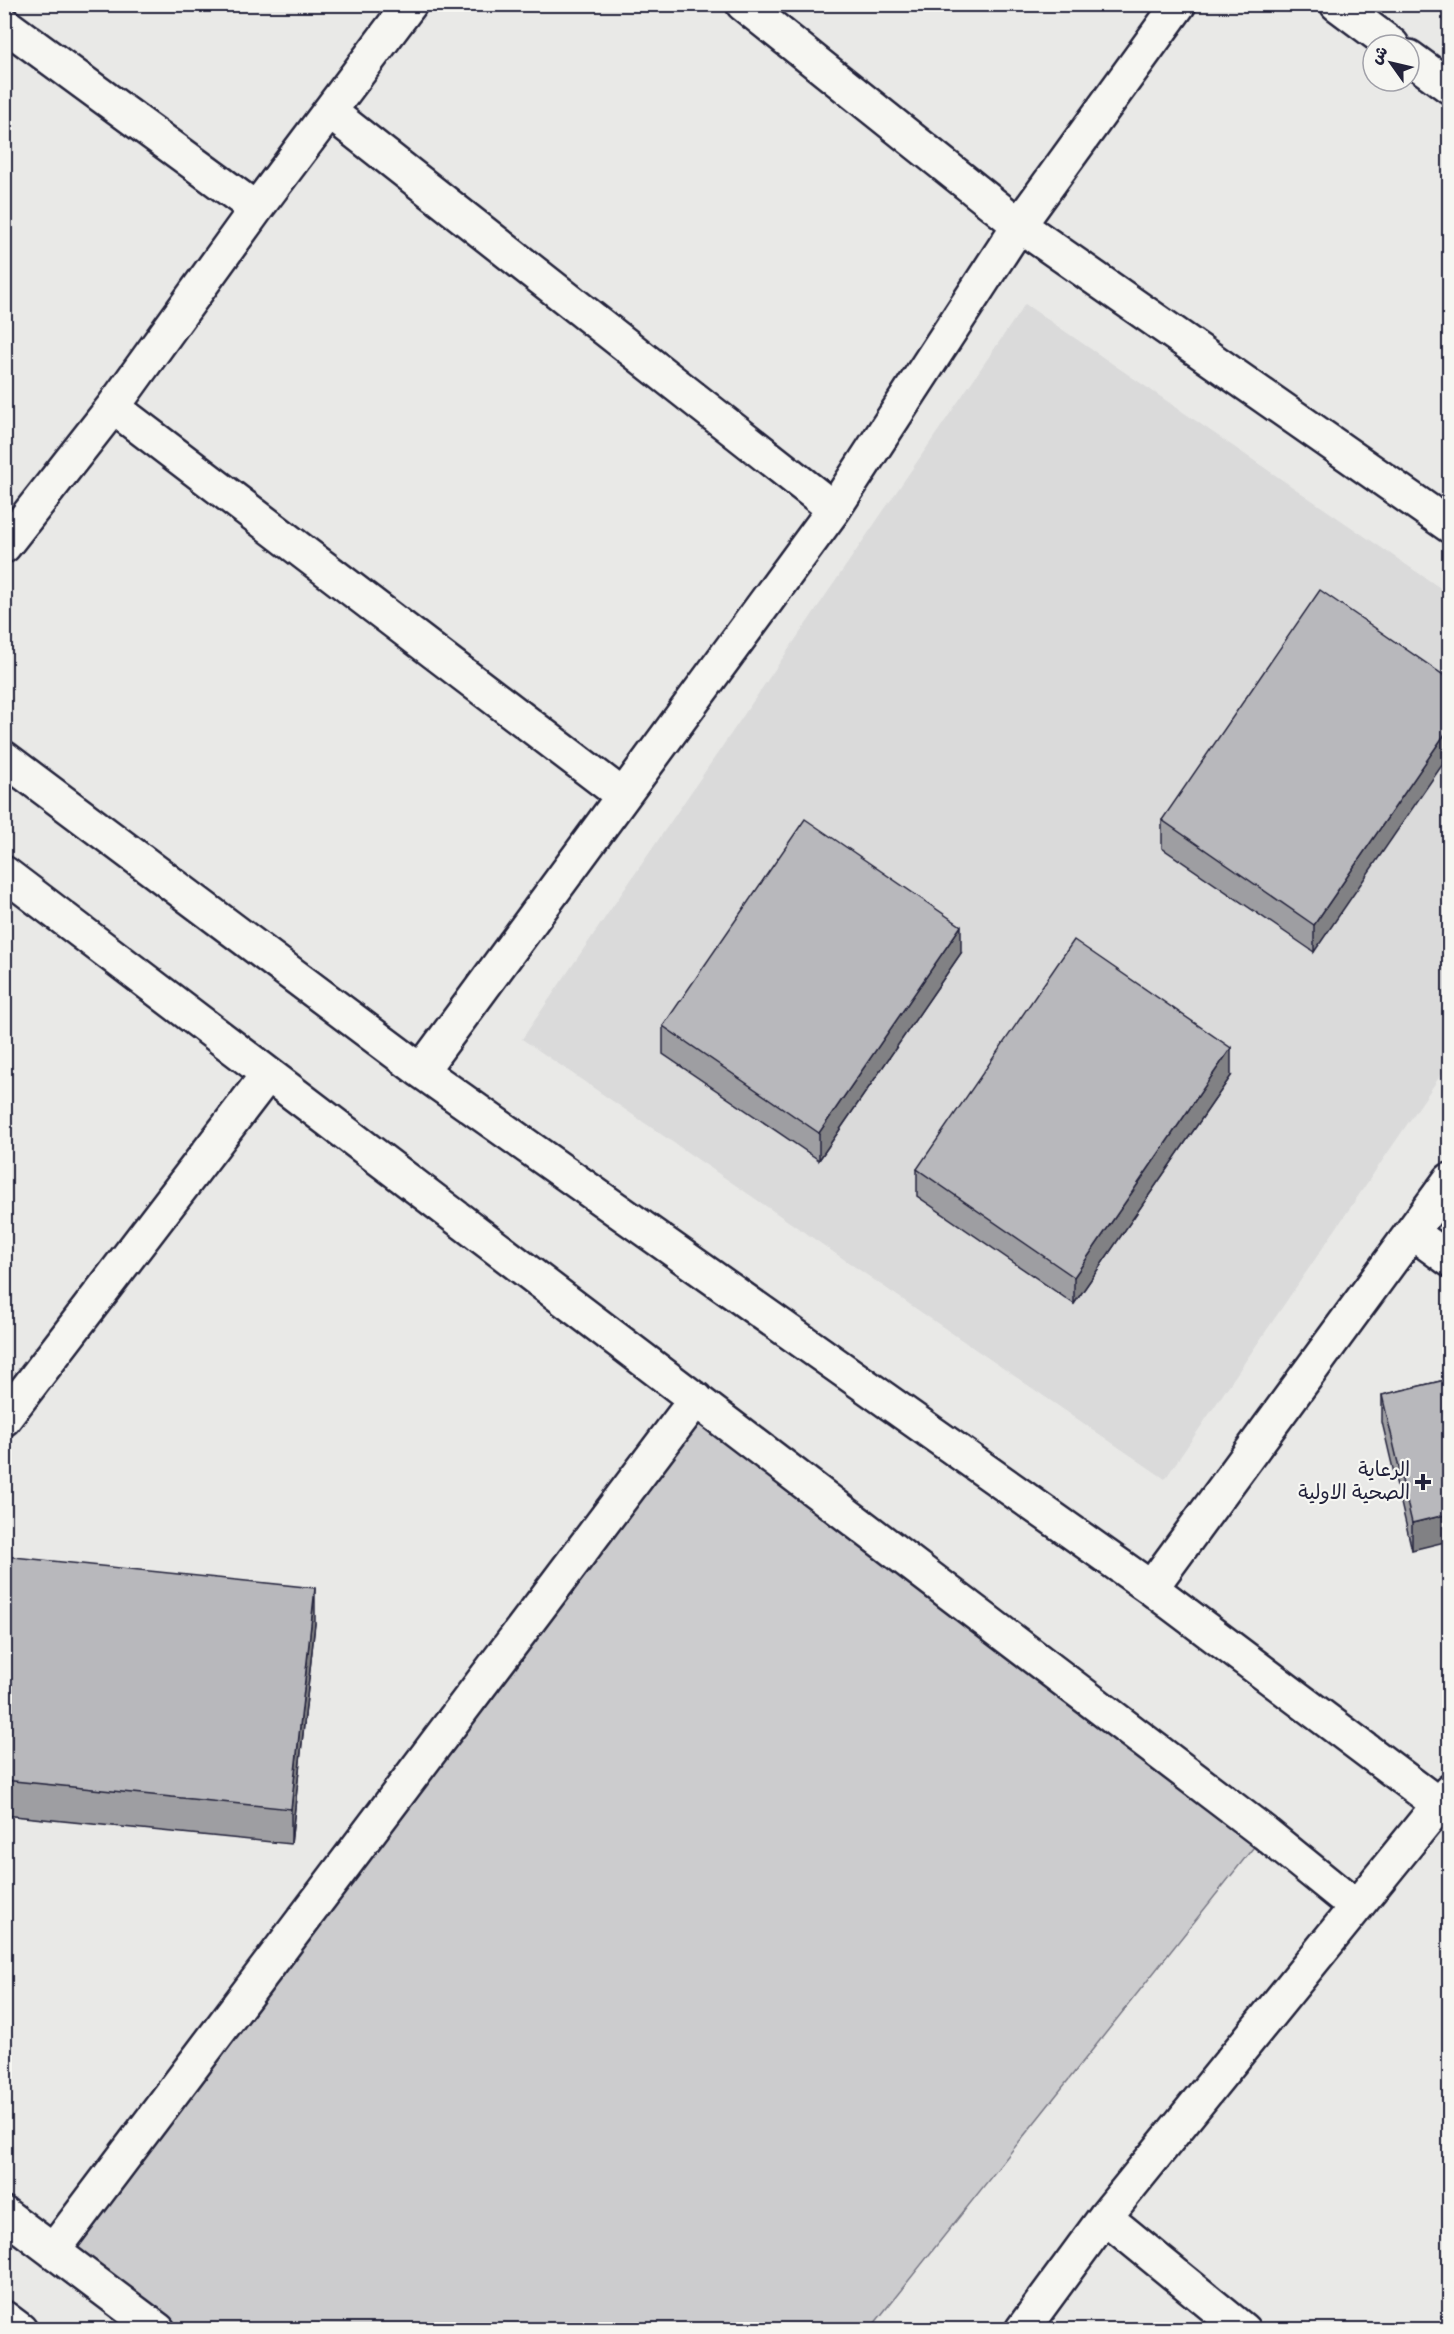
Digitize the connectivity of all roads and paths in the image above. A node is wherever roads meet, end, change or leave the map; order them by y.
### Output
1 (410, 4) edge
2 (743, 4) edge
3 (1179, 4) edge
4 (1337, 4) edge
5 (4, 24) edge
6 (1376, 33) edge
7 (1421, 66) edge
8 (1449, 87) edge
9 (330, 112) junction
10 (256, 209) junction
11 (1019, 225) junction
12 (113, 407) junction
13 (834, 509) junction
14 (1449, 526) edge
15 (4, 546) edge
16 (4, 758) edge
17 (623, 796) junction
18 (4, 873) edge
19 (421, 1071) junction
20 (268, 1074) junction
21 (1449, 1180) edge
22 (1413, 1233) junction
23 (1449, 1260) edge
24 (696, 1400) junction
25 (4, 1419) edge
26 (1151, 1588) junction
27 (1446, 1803) edge
28 (1356, 1907) junction
29 (4, 2214) edge
30 (1105, 2217) junction
31 (53, 2251) junction
32 (4, 2318) edge
33 (20, 2330) edge
34 (158, 2330) edge
35 (1022, 2330) edge
36 (1244, 2330) edge

1 - 9 street
2 - 11 street
3 - 11 street
4 - 6 street
5 - 10 street
7 - 8 street
9 - 10 street
9 - 13 street
10 - 12 street
11 - 13 street
11 - 14 street
12 - 15 street
12 - 17 street
13 - 17 street
16 - 19 street
17 - 19 street
18 - 20 street
19 - 26 street
20 - 24 street
20 - 25 street
21 - 22 street
22 - 23 street
22 - 26 street
24 - 28 street
24 - 31 street
26 - 27 street
27 - 28 street
28 - 30 street
29 - 31 street
30 - 35 street
30 - 36 street
31 - 34 street
32 - 33 street

